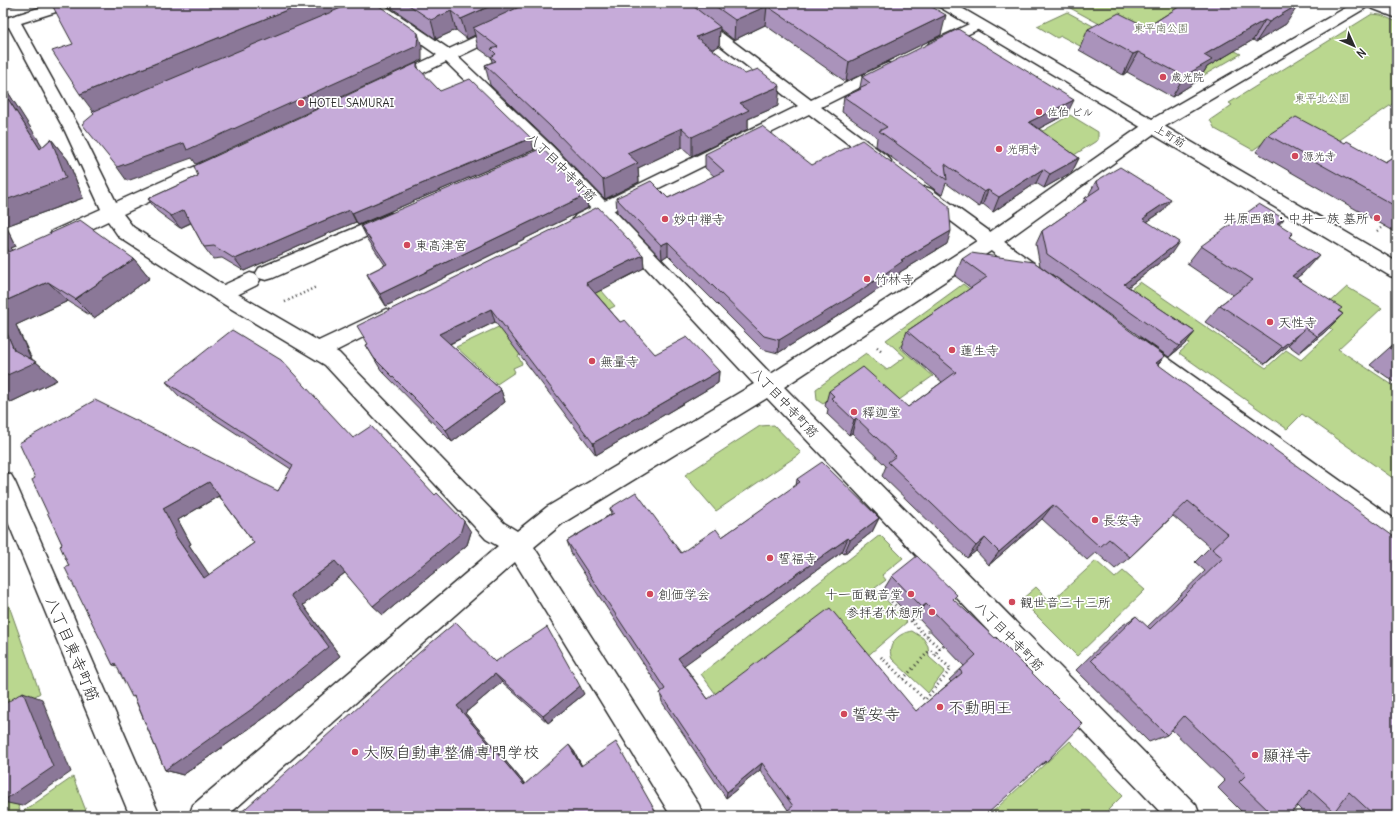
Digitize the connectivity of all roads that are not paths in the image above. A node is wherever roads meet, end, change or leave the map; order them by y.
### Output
1 (70, 3) edge
2 (559, 3) edge
3 (673, 3) edge
4 (943, 3) edge
5 (1364, 3) edge
6 (1371, 3) edge
7 (370, 5) edge
8 (1397, 14) edge
9 (8, 23) edge
10 (978, 24) junction
11 (923, 51) edge
12 (448, 56) junction
13 (902, 62) edge
14 (376, 89) edge
15 (810, 107) junction
16 (1153, 126) junction
17 (241, 152) edge
18 (603, 209) junction
19 (112, 212) junction
20 (403, 214) edge
21 (568, 226) edge
22 (46, 241) edge
23 (990, 242) junction
24 (1397, 271) edge
25 (1055, 288) edge
26 (222, 294) junction
27 (404, 308) edge
28 (1119, 335) edge
29 (319, 350) junction
30 (769, 386) junction
31 (3, 482) edge
32 (1397, 535) edge
33 (518, 544) junction
34 (145, 816) edge
35 (204, 816) edge
36 (688, 816) edge
37 (1185, 816) edge

1 - 9 street
2 - 12 street
3 - 15 street
4 - 10 street, 上町筋
5 - 16 street
6 - 8 street
7 - 12 street, 八丁目中寺町筋
9 - 19 street
10 - 11 street
10 - 16 street, 上町筋
12 - 14 street
12 - 18 street, 八丁目中寺町筋
13 - 15 street
15 - 18 street
15 - 23 street
16 - 23 street
16 - 24 street, 上町筋
17 - 19 street
18 - 21 street
18 - 30 street, 八丁目中寺町筋
19 - 22 street
19 - 26 street
20 - 26 street
23 - 25 street
23 - 30 street
26 - 29 street
27 - 29 street
28 - 32 street
29 - 33 street
30 - 33 street
30 - 37 street, 八丁目中寺町筋
31 - 34 street, 八丁目東寺町筋
33 - 35 street
33 - 36 street

